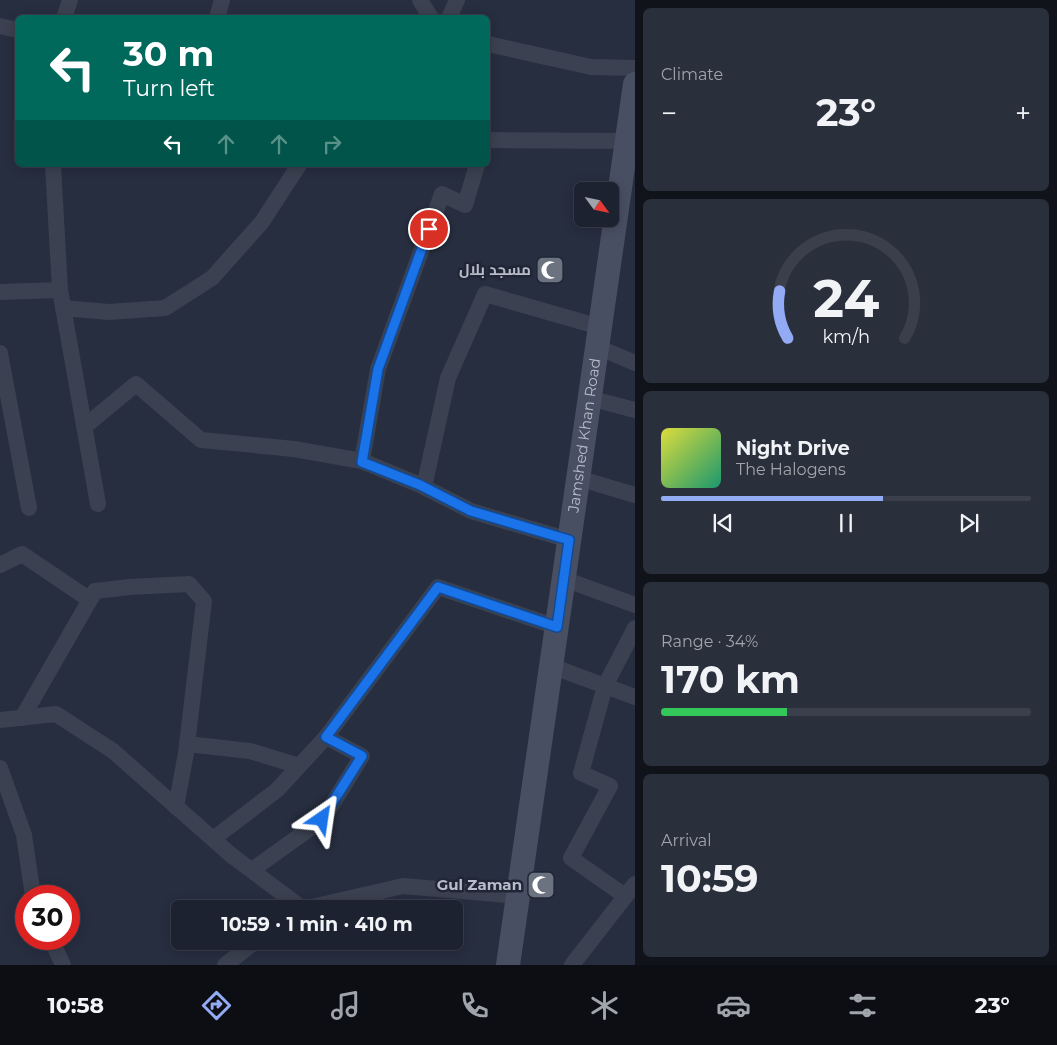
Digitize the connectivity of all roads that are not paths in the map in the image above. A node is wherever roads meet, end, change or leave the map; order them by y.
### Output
1 (70, 0) edge
2 (222, 0) edge
3 (420, 0) edge
4 (457, 0) edge
5 (65, 15) edge
6 (218, 15) edge
7 (429, 15) edge
8 (450, 15) edge
9 (0, 26) edge
10 (15, 29) edge
11 (490, 44) edge
12 (634, 68) edge
13 (634, 84) edge
14 (490, 140) edge
15 (626, 141) junction
16 (53, 167) edge
17 (298, 167) edge
18 (476, 167) edge
19 (60, 290) junction
20 (0, 292) edge
21 (63, 308) junction
22 (598, 337) junction
23 (0, 352) edge
24 (634, 363) edge
25 (590, 398) junction
26 (634, 410) edge
27 (84, 427) junction
28 (362, 462) junction
29 (578, 478) junction
30 (424, 487) junction
31 (634, 495) edge
32 (98, 504) dead end
33 (29, 508) dead end
34 (569, 540) junction
35 (0, 565) edge
36 (564, 579) junction
37 (90, 600) junction
38 (634, 605) edge
39 (557, 627) junction
40 (634, 628) edge
41 (551, 666) junction
42 (605, 686) junction
43 (634, 698) edge
44 (22, 718) junction
45 (0, 720) edge
46 (326, 737) junction
47 (187, 744) junction
48 (299, 766) junction
49 (0, 768) edge
50 (176, 807) junction
51 (213, 839) junction
52 (252, 870) junction
53 (31, 885) edge
54 (630, 890) edge
55 (518, 896) junction
56 (291, 900) edge
57 (342, 900) edge
58 (56, 950) edge
59 (244, 950) edge
60 (63, 965) edge
61 (225, 965) edge
62 (508, 965) edge
63 (572, 965) edge

1 - 5 street
2 - 6 street
3 - 7 street
4 - 8 street
9 - 10 street
11 - 12 street
13 - 15 street, Jamshed Khan Road
14 - 15 street
15 - 22 street, Jamshed Khan Road
16 - 19 street
17 - 21 street
18 - 28 street
19 - 20 street
19 - 21 street
21 - 27 street
22 - 24 street
22 - 25 street, Jamshed Khan Road
22 - 30 street
23 - 33 street
25 - 26 street
25 - 29 street, Jamshed Khan Road
27 - 28 street
27 - 32 street
28 - 30 street
29 - 31 street
29 - 34 street, Jamshed Khan Road
30 - 34 street
34 - 36 street, Jamshed Khan Road
35 - 37 street
36 - 38 street
36 - 39 street, Jamshed Khan Road
37 - 44 street
37 - 47 street
39 - 41 street, Jamshed Khan Road
39 - 46 street
40 - 42 street
41 - 42 street
41 - 55 street, Jamshed Khan Road
42 - 43 street
42 - 54 street
44 - 45 street
44 - 50 street
46 - 48 street
46 - 52 street
47 - 48 street
47 - 50 street
48 - 51 street
49 - 53 street
50 - 51 street
51 - 52 street
52 - 56 street
54 - 63 street
55 - 57 street
55 - 62 street, Jamshed Khan Road
58 - 60 street
59 - 61 street

